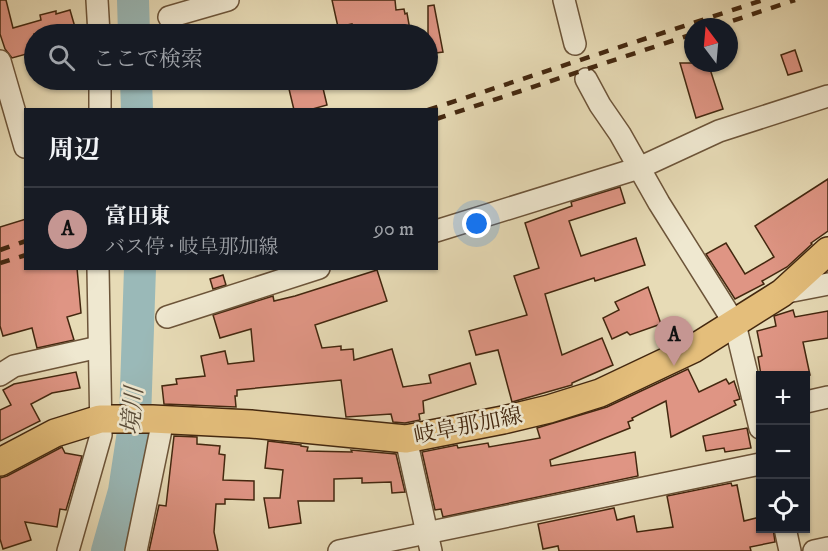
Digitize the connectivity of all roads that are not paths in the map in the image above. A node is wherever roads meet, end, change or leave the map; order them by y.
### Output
1 (97, 0) edge
2 (228, 0) edge
3 (564, 0) edge
4 (169, 17) dead end
5 (98, 24) edge
6 (575, 44) dead end
7 (0, 61) edge
8 (586, 80) dead end
9 (100, 90) edge
10 (828, 96) edge
11 (100, 108) edge
12 (24, 144) edge
13 (639, 168) junction
14 (438, 230) edge
15 (828, 250) edge
16 (98, 270) edge
17 (313, 270) edge
18 (828, 284) edge
19 (782, 293) junction
20 (167, 317) dead end
21 (735, 324) junction
22 (99, 347) junction
23 (0, 375) edge
24 (828, 397) edge
25 (810, 401) edge
26 (756, 405) edge
27 (107, 418) junction
28 (158, 419) junction
29 (406, 439) junction
30 (0, 462) edge
31 (756, 465) edge
32 (786, 533) edge
33 (429, 542) edge
34 (828, 548) edge
35 (68, 551) edge
36 (136, 551) edge
37 (339, 551) edge
38 (790, 551) edge
39 (814, 551) edge

1 - 5 street
2 - 4 street
3 - 6 street
7 - 12 street
8 - 13 street
9 - 11 street
10 - 13 street
13 - 14 street
13 - 21 street
15 - 19 main road, 岐阜那加線
16 - 22 street
17 - 20 street
18 - 19 street
19 - 21 main road, 岐阜那加線
21 - 26 street
21 - 29 main road, 岐阜那加線
22 - 23 street
22 - 27 street
24 - 25 street
27 - 28 main road, 岐阜那加線
27 - 30 main road, 岐阜那加線
27 - 35 street
28 - 29 main road, 岐阜那加線
28 - 36 street
29 - 33 street
31 - 33 street
32 - 38 street
33 - 37 street
34 - 39 street

